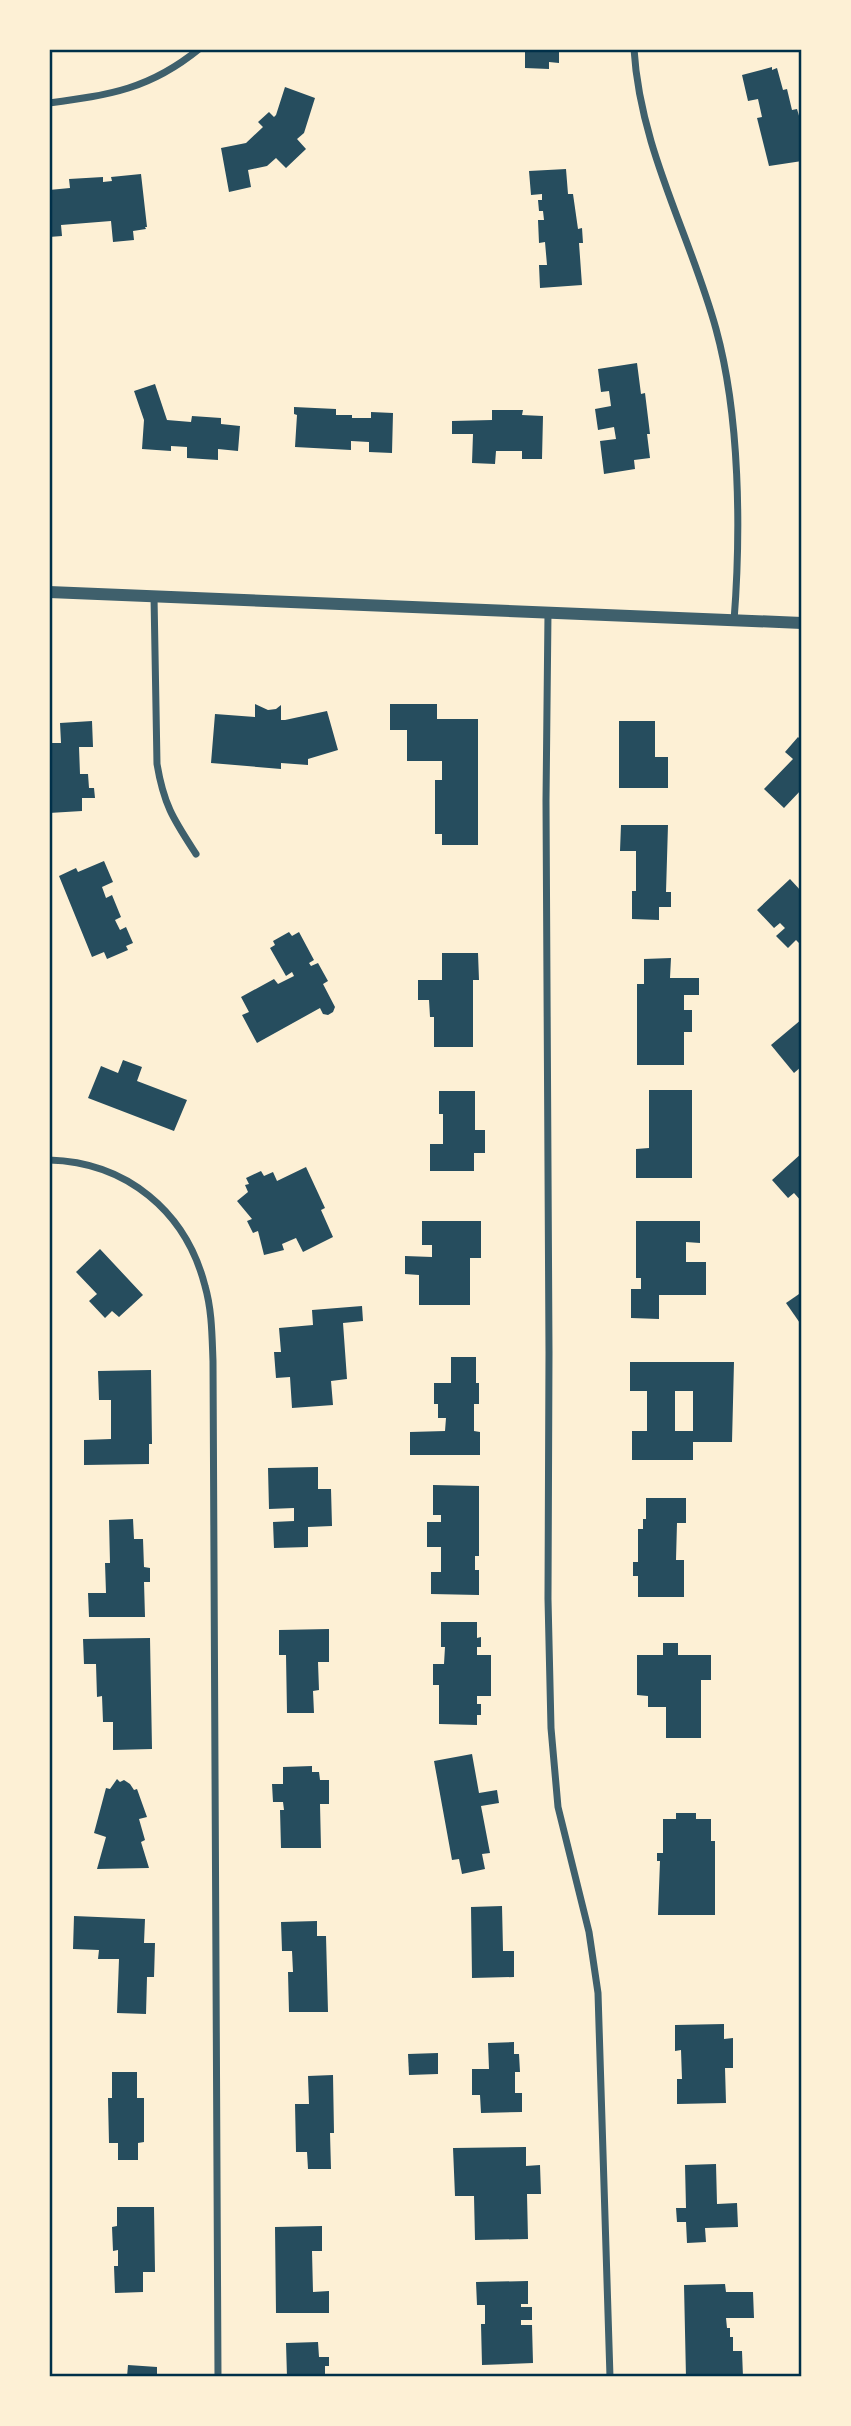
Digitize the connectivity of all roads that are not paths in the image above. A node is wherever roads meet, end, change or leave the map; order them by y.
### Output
1 (199, 49) edge
2 (634, 49) edge
3 (49, 103) edge
4 (49, 592) edge
5 (154, 596) junction
6 (548, 613) junction
7 (734, 621) junction
8 (802, 623) edge
9 (197, 854) dead end
10 (49, 1160) edge
11 (218, 2377) edge
12 (610, 2377) edge

1 - 3 street
2 - 7 street
4 - 5 street
5 - 6 street
5 - 9 street
6 - 7 street
6 - 12 street
7 - 8 street
10 - 11 street

